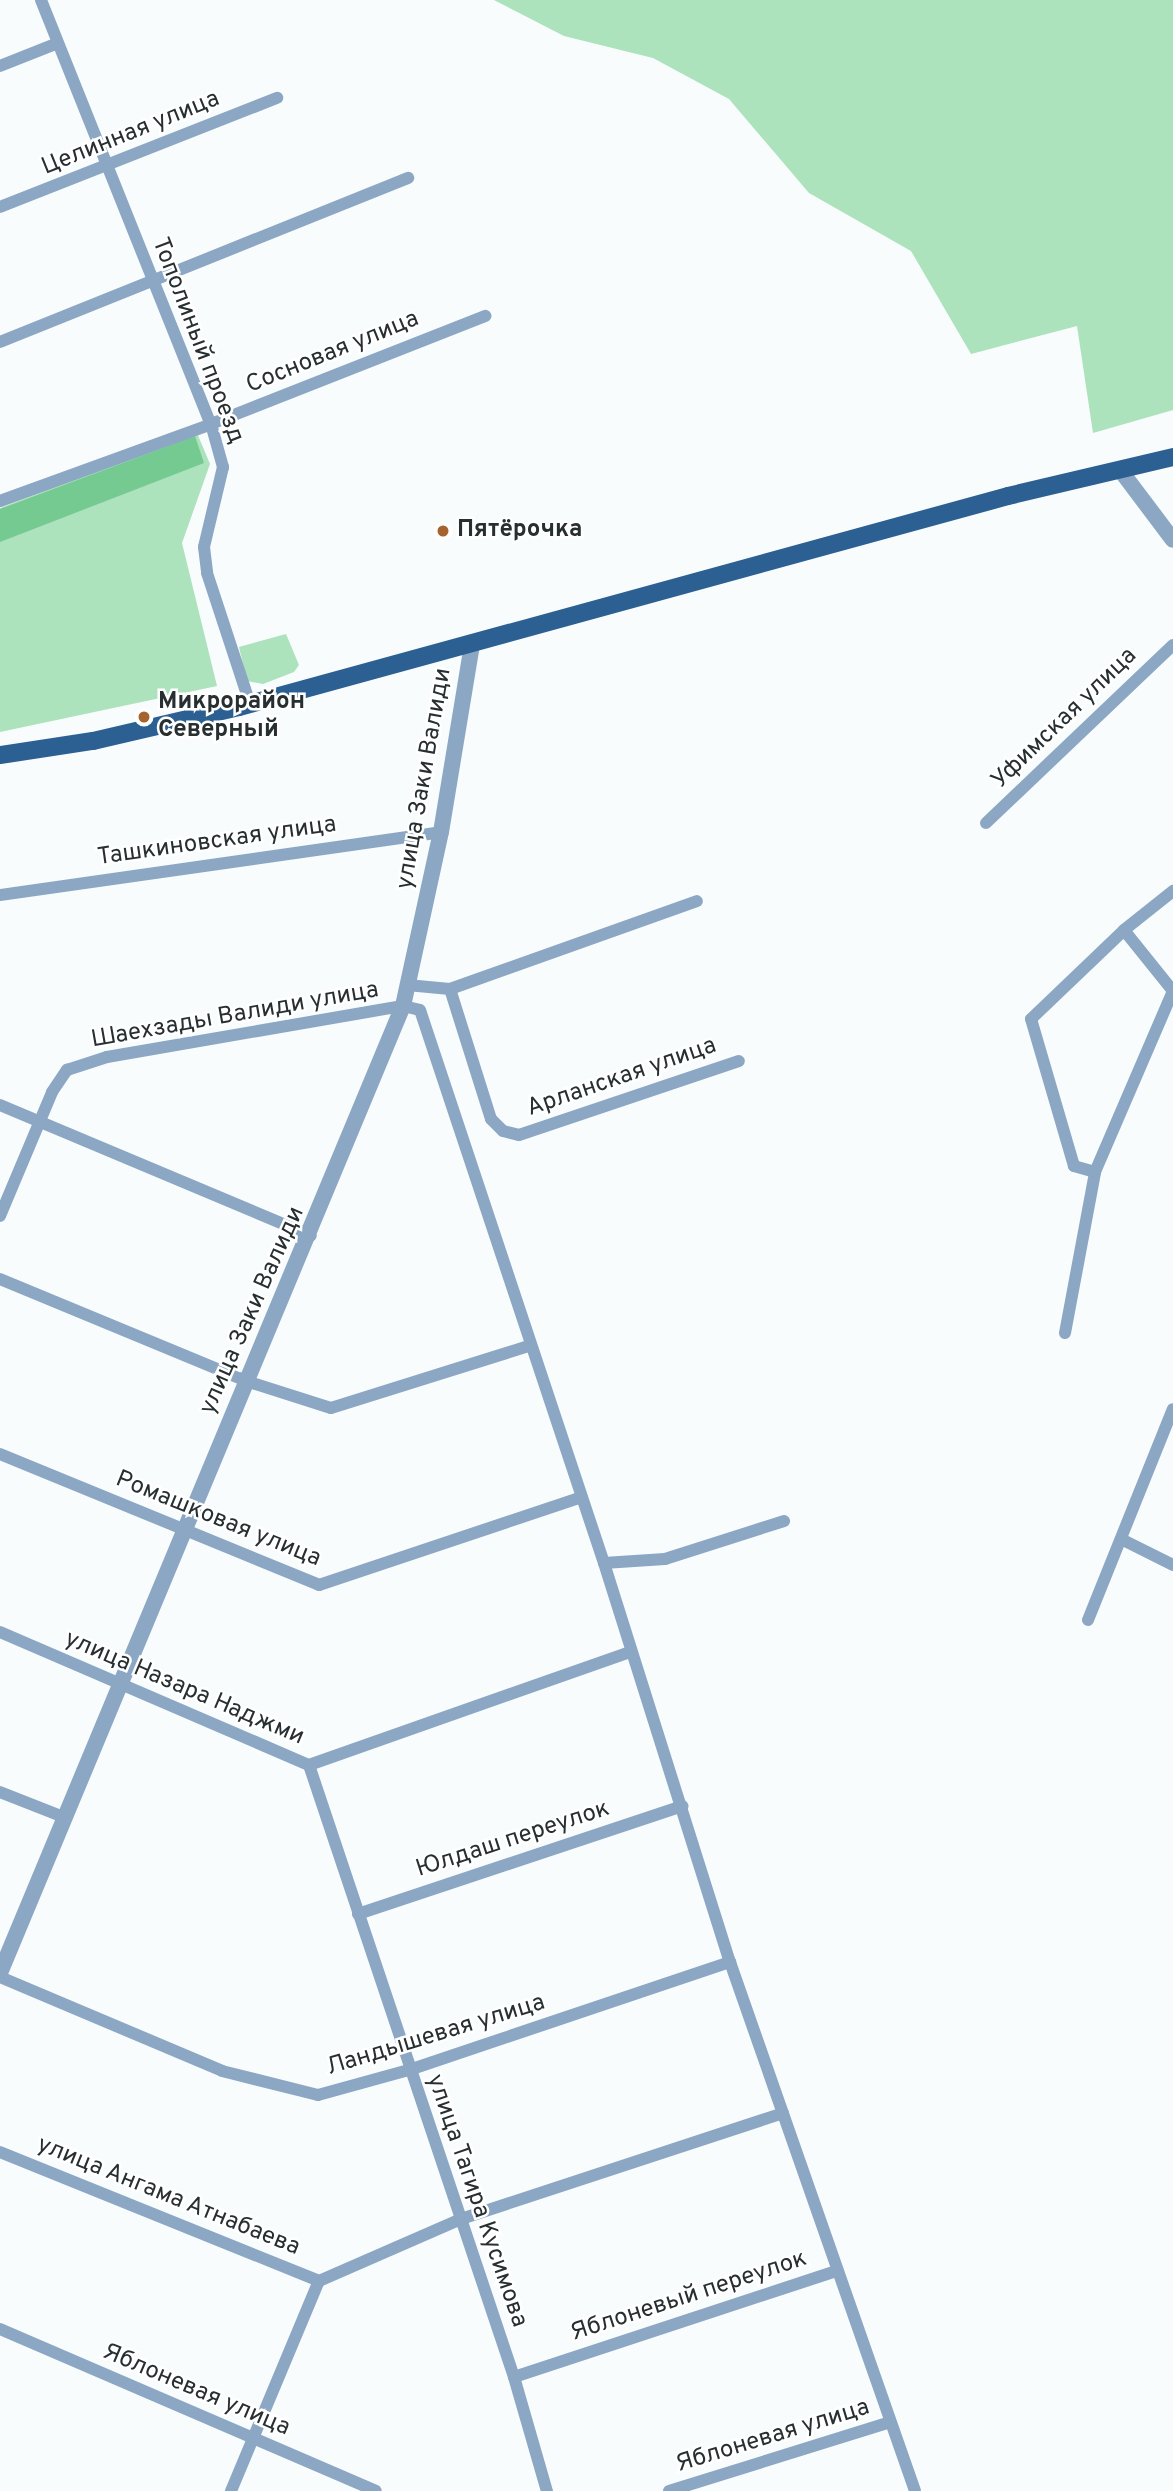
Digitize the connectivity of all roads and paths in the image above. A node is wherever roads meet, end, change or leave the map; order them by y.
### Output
1 (41, 0) edge
2 (58, 43) junction
3 (0, 66) edge
4 (277, 98) dead end
5 (106, 168) junction
6 (408, 178) dead end
7 (0, 207) edge
8 (151, 281) junction
9 (485, 316) dead end
10 (0, 342) edge
11 (211, 425) junction
12 (1173, 457) edge
13 (1121, 471) junction
14 (0, 501) edge
15 (1173, 540) edge
16 (472, 644) junction
17 (1173, 645) edge
18 (250, 704) junction
19 (0, 755) edge
20 (986, 823) dead end
21 (441, 832) junction
22 (1173, 891) edge
23 (0, 895) edge
24 (696, 901) dead end
25 (1124, 930) junction
26 (407, 985) junction
27 (450, 989) junction
28 (403, 1006) junction
29 (739, 1061) dead end
30 (0, 1105) edge
31 (38, 1121) junction
32 (1095, 1172) junction
33 (0, 1216) edge
34 (311, 1236) junction
35 (0, 1279) edge
36 (1065, 1333) dead end
37 (529, 1346) junction
38 (246, 1381) junction
39 (1173, 1409) edge
40 (0, 1454) edge
41 (582, 1497) junction
42 (784, 1521) dead end
43 (186, 1530) junction
44 (1121, 1539) junction
45 (604, 1563) junction
46 (1173, 1565) edge
47 (1088, 1620) dead end
48 (0, 1632) edge
49 (630, 1652) junction
50 (119, 1684) junction
51 (309, 1765) junction
52 (0, 1792) edge
53 (682, 1806) junction
54 (66, 1818) junction
55 (358, 1914) junction
56 (730, 1962) junction
57 (0, 1975) edge
58 (409, 2070) junction
59 (783, 2113) junction
60 (0, 2151) edge
61 (461, 2219) junction
62 (837, 2271) junction
63 (319, 2281) junction
64 (0, 2329) edge
65 (514, 2377) junction
66 (890, 2422) junction
67 (253, 2439) junction
68 (231, 2491) edge
69 (376, 2491) edge
70 (547, 2491) edge
71 (669, 2491) edge
72 (915, 2491) edge

1 - 2 street, Тополиный проезд
2 - 3 street
2 - 5 street, Тополиный проезд
4 - 5 street, Целинная улица
5 - 7 street, Целинная улица
5 - 8 street, Тополиный проезд
6 - 8 street
8 - 10 street
8 - 11 street, Тополиный проезд
9 - 11 street, Сосновая улица
11 - 14 street, Сосновая улица
11 - 18 street, Тополиный проезд
12 - 13 main road
13 - 15 street
13 - 16 main road
16 - 18 main road
16 - 21 street, улица Заки Валиди
17 - 20 street, Уфимская улица
18 - 19 main road
21 - 23 street, Ташкиновская улица
21 - 26 street, улица Заки Валиди
22 - 25 street
24 - 27 street
25 - 32 street
25 - 32 street
26 - 27 street
26 - 28 street, улица Заки Валиди
27 - 29 street, Арланская улица
28 - 31 street, Шаехзады Валиди улица
28 - 34 street, улица Заки Валиди
28 - 37 street
30 - 31 street
31 - 33 street, Шаехзады Валиди улица
31 - 34 street
32 - 36 street
34 - 38 street, улица Заки Валиди
35 - 38 street
37 - 38 street
37 - 41 street
38 - 43 street, улица Заки Валиди
39 - 44 street
40 - 43 street, Ромашковая улица
41 - 43 street, Ромашковая улица
41 - 45 street
42 - 45 street
43 - 50 street, улица Заки Валиди
44 - 46 street
44 - 47 street
45 - 49 street
48 - 50 street, улица Назара Наджми
49 - 51 street, улица Назара Наджми
49 - 53 street
50 - 51 street, улица Назара Наджми
50 - 54 street, улица Заки Валиди
51 - 55 street, улица Тагира Кусимова
52 - 54 street
53 - 55 street, Юлдаш переулок
53 - 56 street
54 - 57 street, улица Заки Валиди
55 - 58 street, улица Тагира Кусимова
56 - 58 street, Ландышевая улица
56 - 59 street
57 - 58 street, Ландышевая улица
58 - 61 street, улица Тагира Кусимова
59 - 61 street, улица Ангама Атнабаева
59 - 62 street
60 - 63 street, улица Ангама Атнабаева
61 - 63 street, улица Ангама Атнабаева
61 - 65 street, улица Тагира Кусимова
62 - 65 street, Яблоневый переулок
62 - 66 street
63 - 67 street, улица Ангама Атнабаева
64 - 67 street, Яблоневая улица
65 - 70 street, улица Тагира Кусимова
66 - 71 street, Яблоневая улица
66 - 72 street
67 - 68 street, улица Ангама Атнабаева
67 - 69 street, Яблоневая улица

